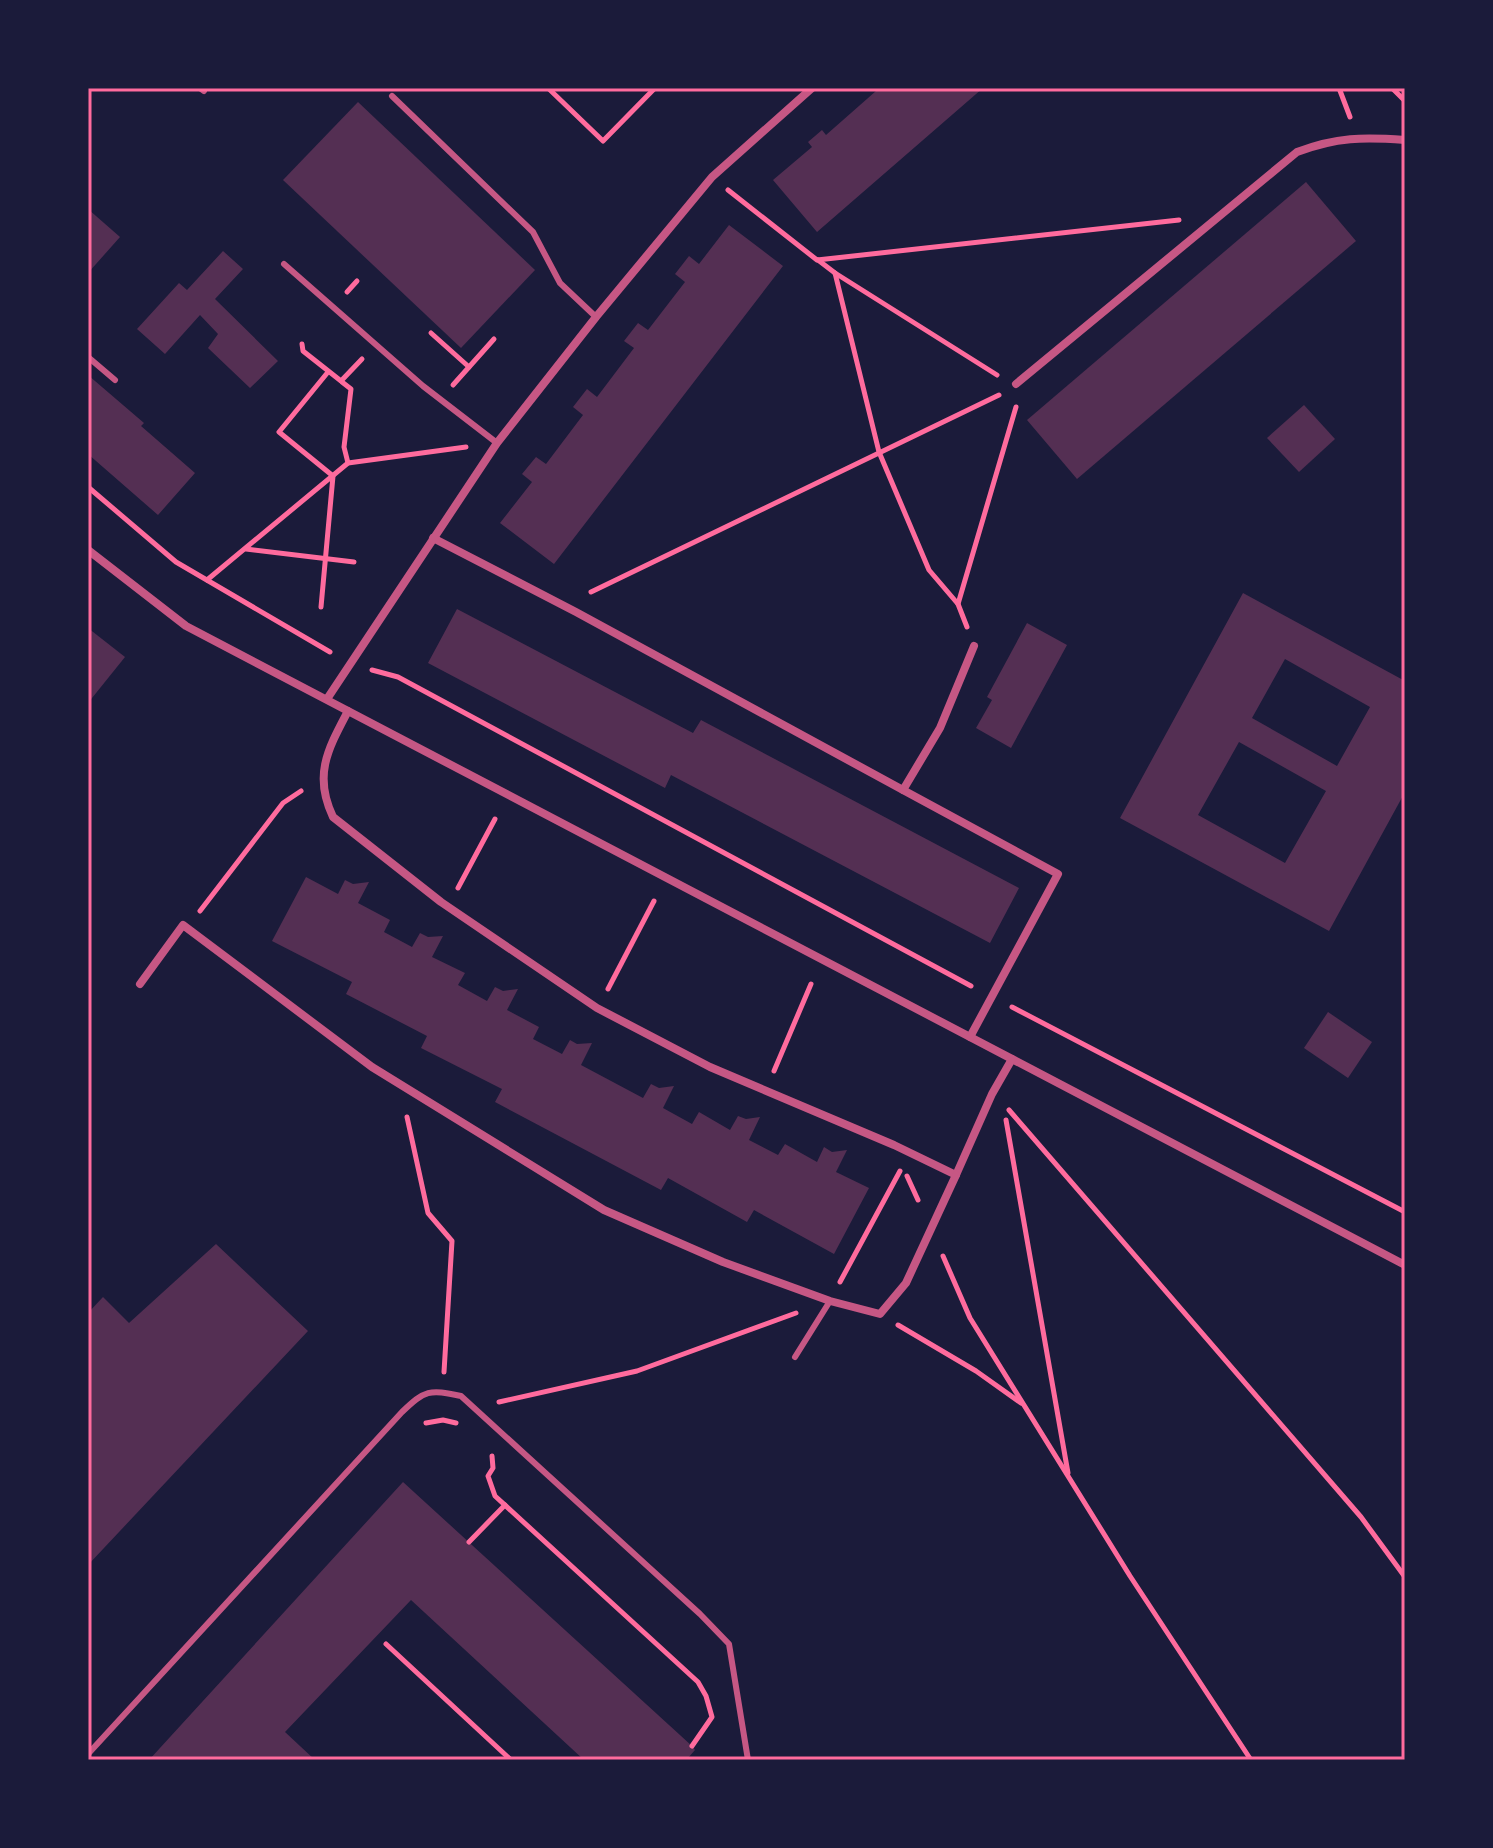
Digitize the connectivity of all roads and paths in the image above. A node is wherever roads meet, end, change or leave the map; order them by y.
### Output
1 (548, 88) edge
2 (655, 88) edge
3 (812, 88) edge
4 (1339, 88) edge
5 (1392, 88) edge
6 (392, 96) dead end
7 (1405, 101) edge
8 (1358, 137) junction
9 (1405, 140) edge
10 (712, 177) junction
11 (1207, 228) junction
12 (817, 260) junction
13 (284, 264) dead end
14 (835, 273) junction
15 (357, 281) dead end
16 (347, 293) dead end
17 (596, 317) junction
18 (431, 333) dead end
19 (494, 339) dead end
20 (302, 344) dead end
21 (88, 357) edge
22 (363, 358) dead end
23 (469, 367) junction
24 (328, 372) junction
25 (115, 380) dead end
26 (341, 381) junction
27 (1013, 387) junction
28 (440, 399) junction
29 (497, 443) junction
30 (879, 452) junction
31 (348, 463) junction
32 (333, 476) junction
33 (88, 487) edge
34 (433, 538) junction
35 (245, 549) junction
36 (89, 552) edge
37 (327, 558) junction
38 (354, 562) dead end
39 (207, 580) junction
40 (958, 604) junction
41 (321, 607) dead end
42 (576, 612) junction
43 (974, 646) joint
44 (349, 663) junction
45 (327, 699) junction
46 (348, 711) junction
47 (322, 778) junction
48 (903, 790) junction
49 (495, 819) dead end
50 (654, 901) dead end
51 (448, 907) junction
52 (187, 928) junction
53 (140, 984) dead end
54 (811, 984) dead end
55 (992, 997) junction
56 (597, 1008) junction
57 (970, 1037) junction
58 (1012, 1059) junction
59 (400, 1085) junction
60 (765, 1091) junction
61 (956, 1175) junction
62 (1405, 1212) edge
63 (930, 1227) junction
64 (1405, 1265) edge
65 (830, 1301) junction
66 (880, 1314) junction
67 (795, 1357) dead end
68 (444, 1392) junction
69 (1024, 1405) junction
70 (474, 1407) junction
71 (419, 1427) dead end
72 (463, 1428) dead end
73 (491, 1455) dead end
74 (1069, 1478) junction
75 (505, 1505) junction
76 (469, 1542) dead end
77 (1405, 1577) edge
78 (386, 1644) dead end
79 (692, 1746) dead end
80 (88, 1754) edge
81 (511, 1760) edge
82 (748, 1760) edge
83 (1251, 1760) edge

1 - 2 path
3 - 10 street
4 - 8 path
5 - 7 path
6 - 17 lane
8 - 9 street
8 - 11 street
10 - 12 path
10 - 17 street
11 - 12 path
11 - 27 street
12 - 14 path
13 - 28 lane
14 - 27 path
14 - 30 path
15 - 16 path
17 - 29 street
18 - 23 path
19 - 23 path
20 - 24 path
21 - 25 lane
22 - 26 path
23 - 28 path
24 - 26 path
24 - 32 path
26 - 31 path
27 - 30 path
27 - 40 path
28 - 29 lane
29 - 31 path
29 - 34 street
30 - 40 path
30 - 42 path
31 - 32 path
32 - 35 path
32 - 37 path
33 - 39 path
34 - 42 street
34 - 44 street
35 - 37 path
35 - 39 path
36 - 45 street
37 - 38 path
37 - 41 path
39 - 44 path
40 - 43 path
42 - 48 street
43 - 48 street
44 - 45 street
44 - 55 path
45 - 46 street
46 - 47 street
46 - 57 street
47 - 51 street
47 - 52 path
48 - 55 street
49 - 51 path
50 - 56 path
51 - 56 street
52 - 53 street
52 - 59 street
54 - 60 path
55 - 57 street
55 - 62 path
56 - 60 street
57 - 58 street
58 - 61 street
58 - 64 street
59 - 65 street
59 - 68 path
60 - 61 street
61 - 63 street
63 - 65 path
63 - 66 street
63 - 69 path
65 - 66 street
65 - 67 lane
65 - 70 path
66 - 69 path
68 - 70 lane
68 - 80 lane
69 - 74 path
70 - 82 lane
71 - 72 path
73 - 75 path
74 - 77 path
74 - 83 path
75 - 76 path
75 - 79 path
78 - 81 path

